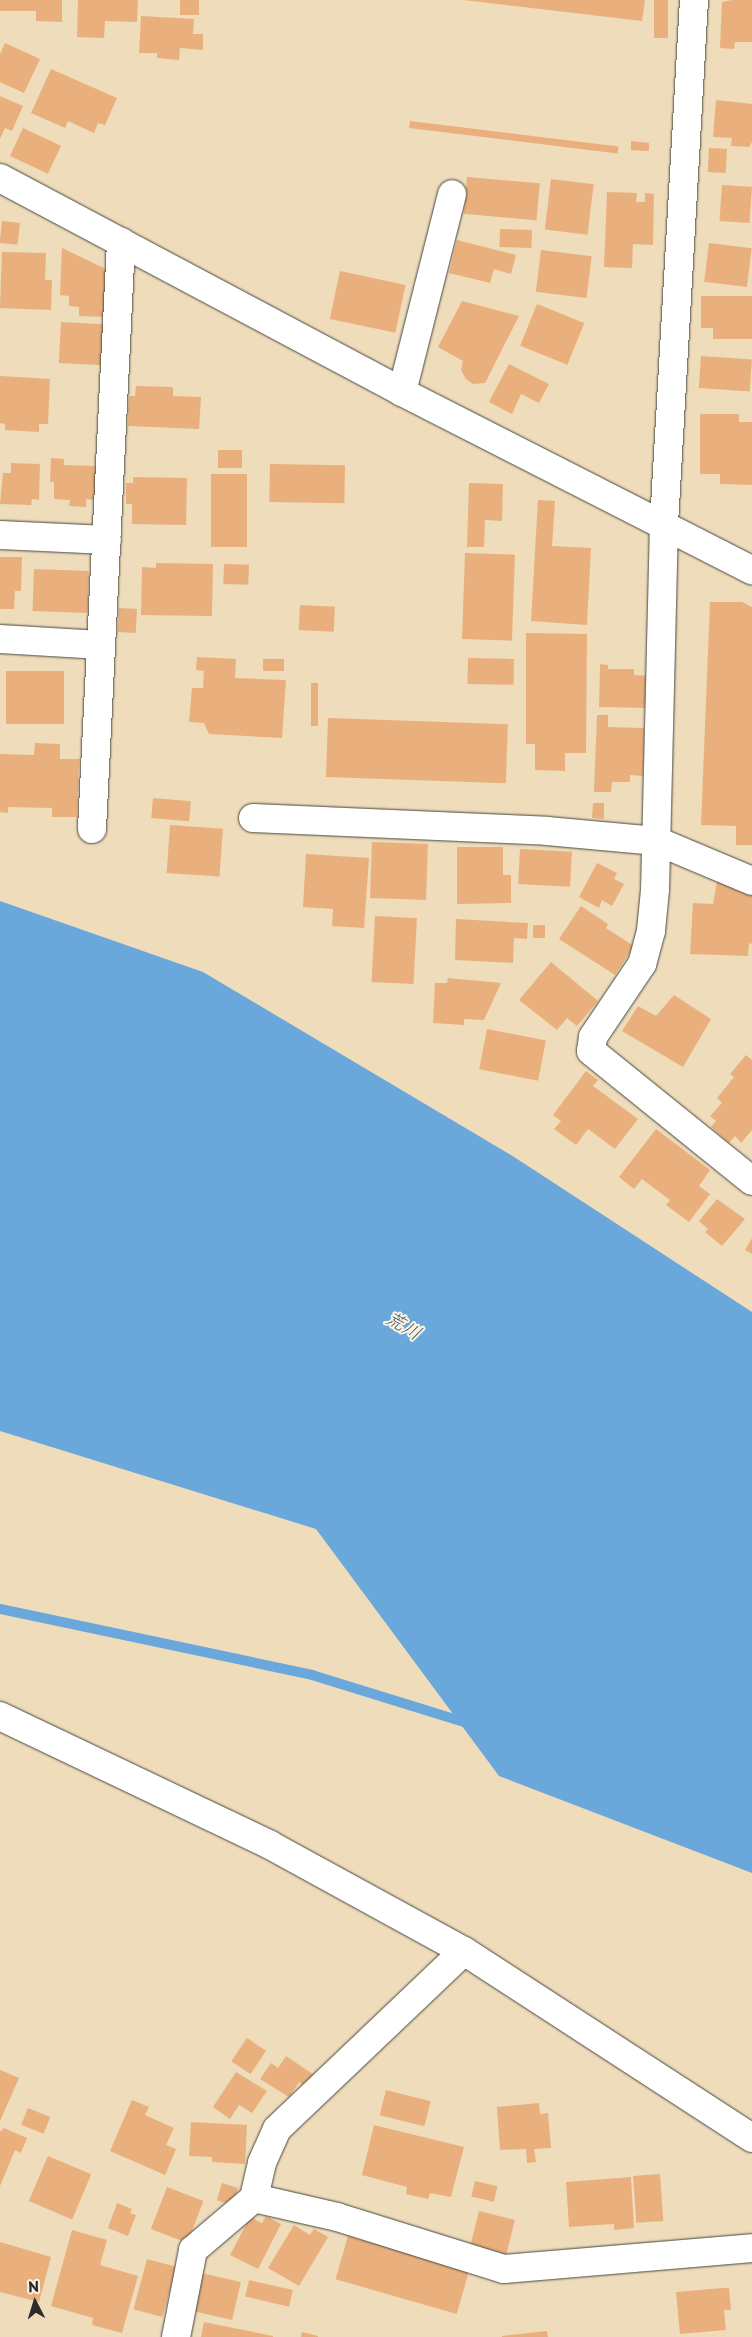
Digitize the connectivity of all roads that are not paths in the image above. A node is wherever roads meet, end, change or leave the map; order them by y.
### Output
1 (694, 0) edge
2 (0, 178) edge
3 (452, 194) dead end
4 (121, 242) junction
5 (402, 392) junction
6 (664, 523) junction
7 (0, 535) edge
8 (107, 540) junction
9 (752, 570) edge
10 (0, 639) edge
11 (101, 645) junction
12 (253, 818) dead end
13 (92, 829) dead end
14 (657, 841) junction
15 (752, 881) edge
16 (752, 1181) edge
17 (0, 1716) edge
18 (464, 1951) junction
19 (752, 2138) edge
20 (254, 2198) junction
21 (752, 2248) edge
22 (176, 2337) edge

1 - 6 street
2 - 4 street
3 - 5 street
4 - 5 street
4 - 8 street
5 - 6 street
6 - 9 street
6 - 14 street
7 - 8 street
8 - 11 street
10 - 11 street
11 - 13 street
12 - 14 street
14 - 15 street
14 - 16 street
17 - 18 street
18 - 19 street
18 - 20 street
20 - 21 street
20 - 22 street

